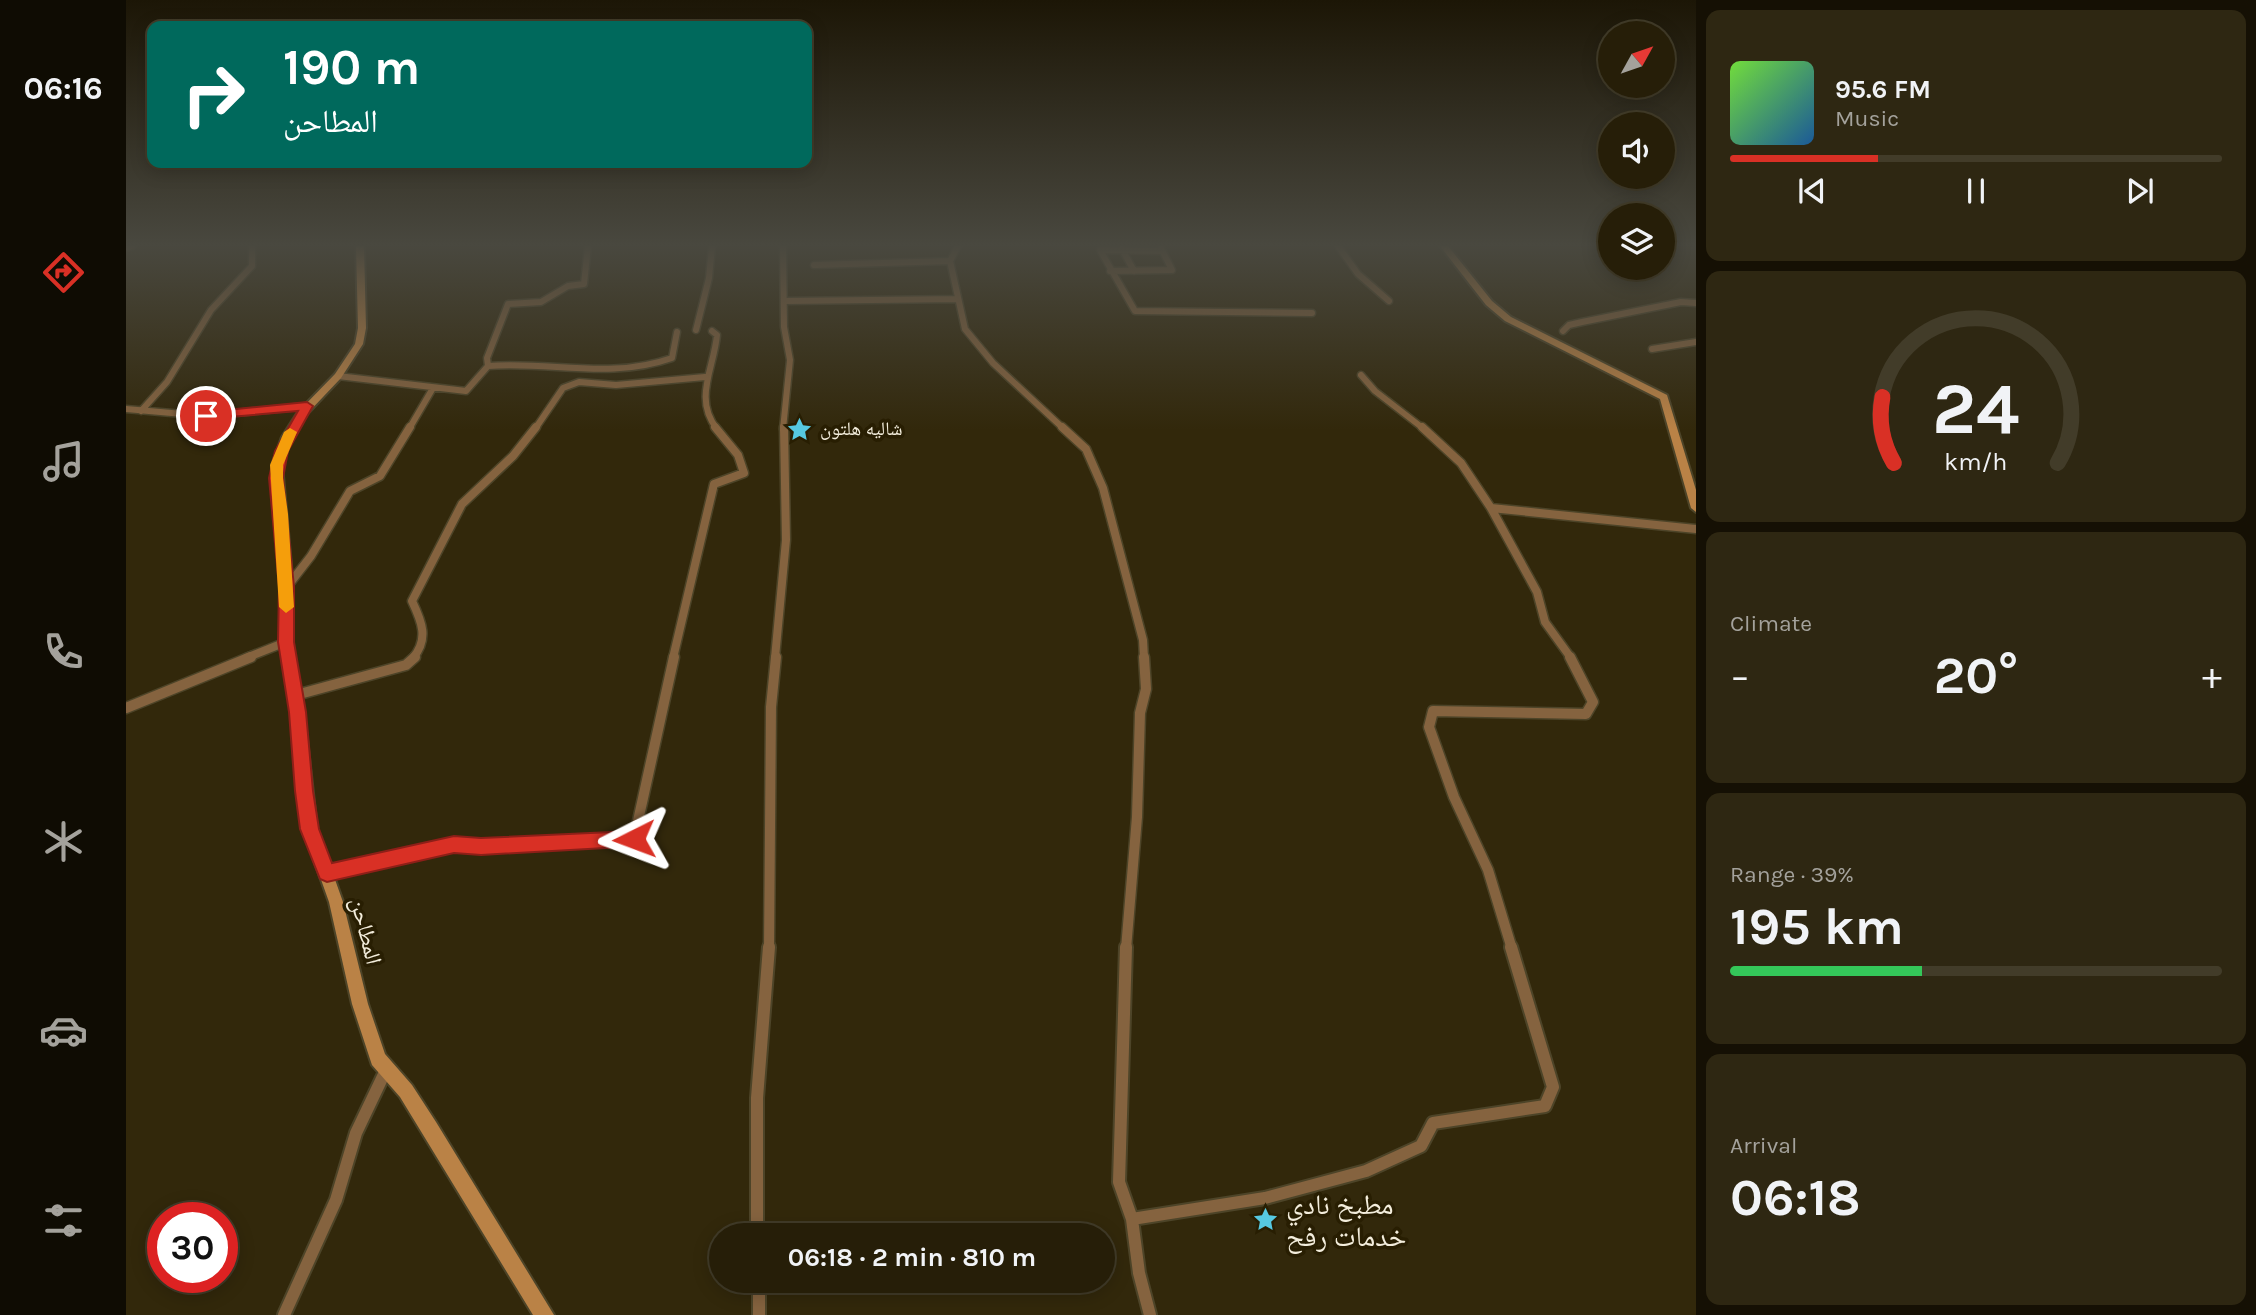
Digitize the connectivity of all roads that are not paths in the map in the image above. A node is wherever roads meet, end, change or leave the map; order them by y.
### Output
1 (214, 307) edge
2 (361, 307) edge
3 (507, 307) edge
4 (702, 307) edge
5 (784, 307) edge
6 (960, 307) edge
7 (1133, 307) edge
8 (1494, 307) edge
9 (1654, 307) edge
10 (1312, 313) dead end
11 (696, 330) dead end
12 (712, 331) dead end
13 (1563, 331) dead end
14 (677, 332) dead end
15 (1696, 342) edge
16 (1652, 349) dead end
17 (488, 366) junction
18 (1361, 375) dead end
19 (338, 376) junction
20 (705, 377) junction
21 (432, 388) junction
22 (307, 406) junction
23 (126, 409) edge
24 (141, 411) junction
25 (1491, 508) junction
26 (1696, 508) edge
27 (1696, 529) edge
28 (286, 587) junction
29 (286, 642) junction
30 (296, 695) junction
31 (126, 708) edge
32 (327, 873) junction
33 (386, 1070) junction
34 (1132, 1220) junction
35 (757, 1223) edge
36 (759, 1293) edge
37 (284, 1315) edge
38 (544, 1315) edge
39 (759, 1315) edge
40 (1150, 1315) edge

1 - 24 street
2 - 19 main road, المطاحن
3 - 17 street
4 - 11 street
5 - 35 street
6 - 34 street
7 - 10 street
8 - 26 main road
9 - 13 street
12 - 20 street
14 - 17 street
15 - 16 street
17 - 21 street
18 - 25 street
19 - 21 street
19 - 22 main road, المطاحن
20 - 30 street
20 - 32 street
21 - 28 street
22 - 24 street
22 - 28 main road, المطاحن
23 - 24 street
25 - 27 street
25 - 34 street
28 - 29 main road, المطاحن
29 - 30 main road, المطاحن
29 - 31 street
30 - 32 main road, المطاحن
32 - 33 main road, المطاحن
33 - 37 street
33 - 38 main road, المطاحن
34 - 40 street
36 - 39 street

